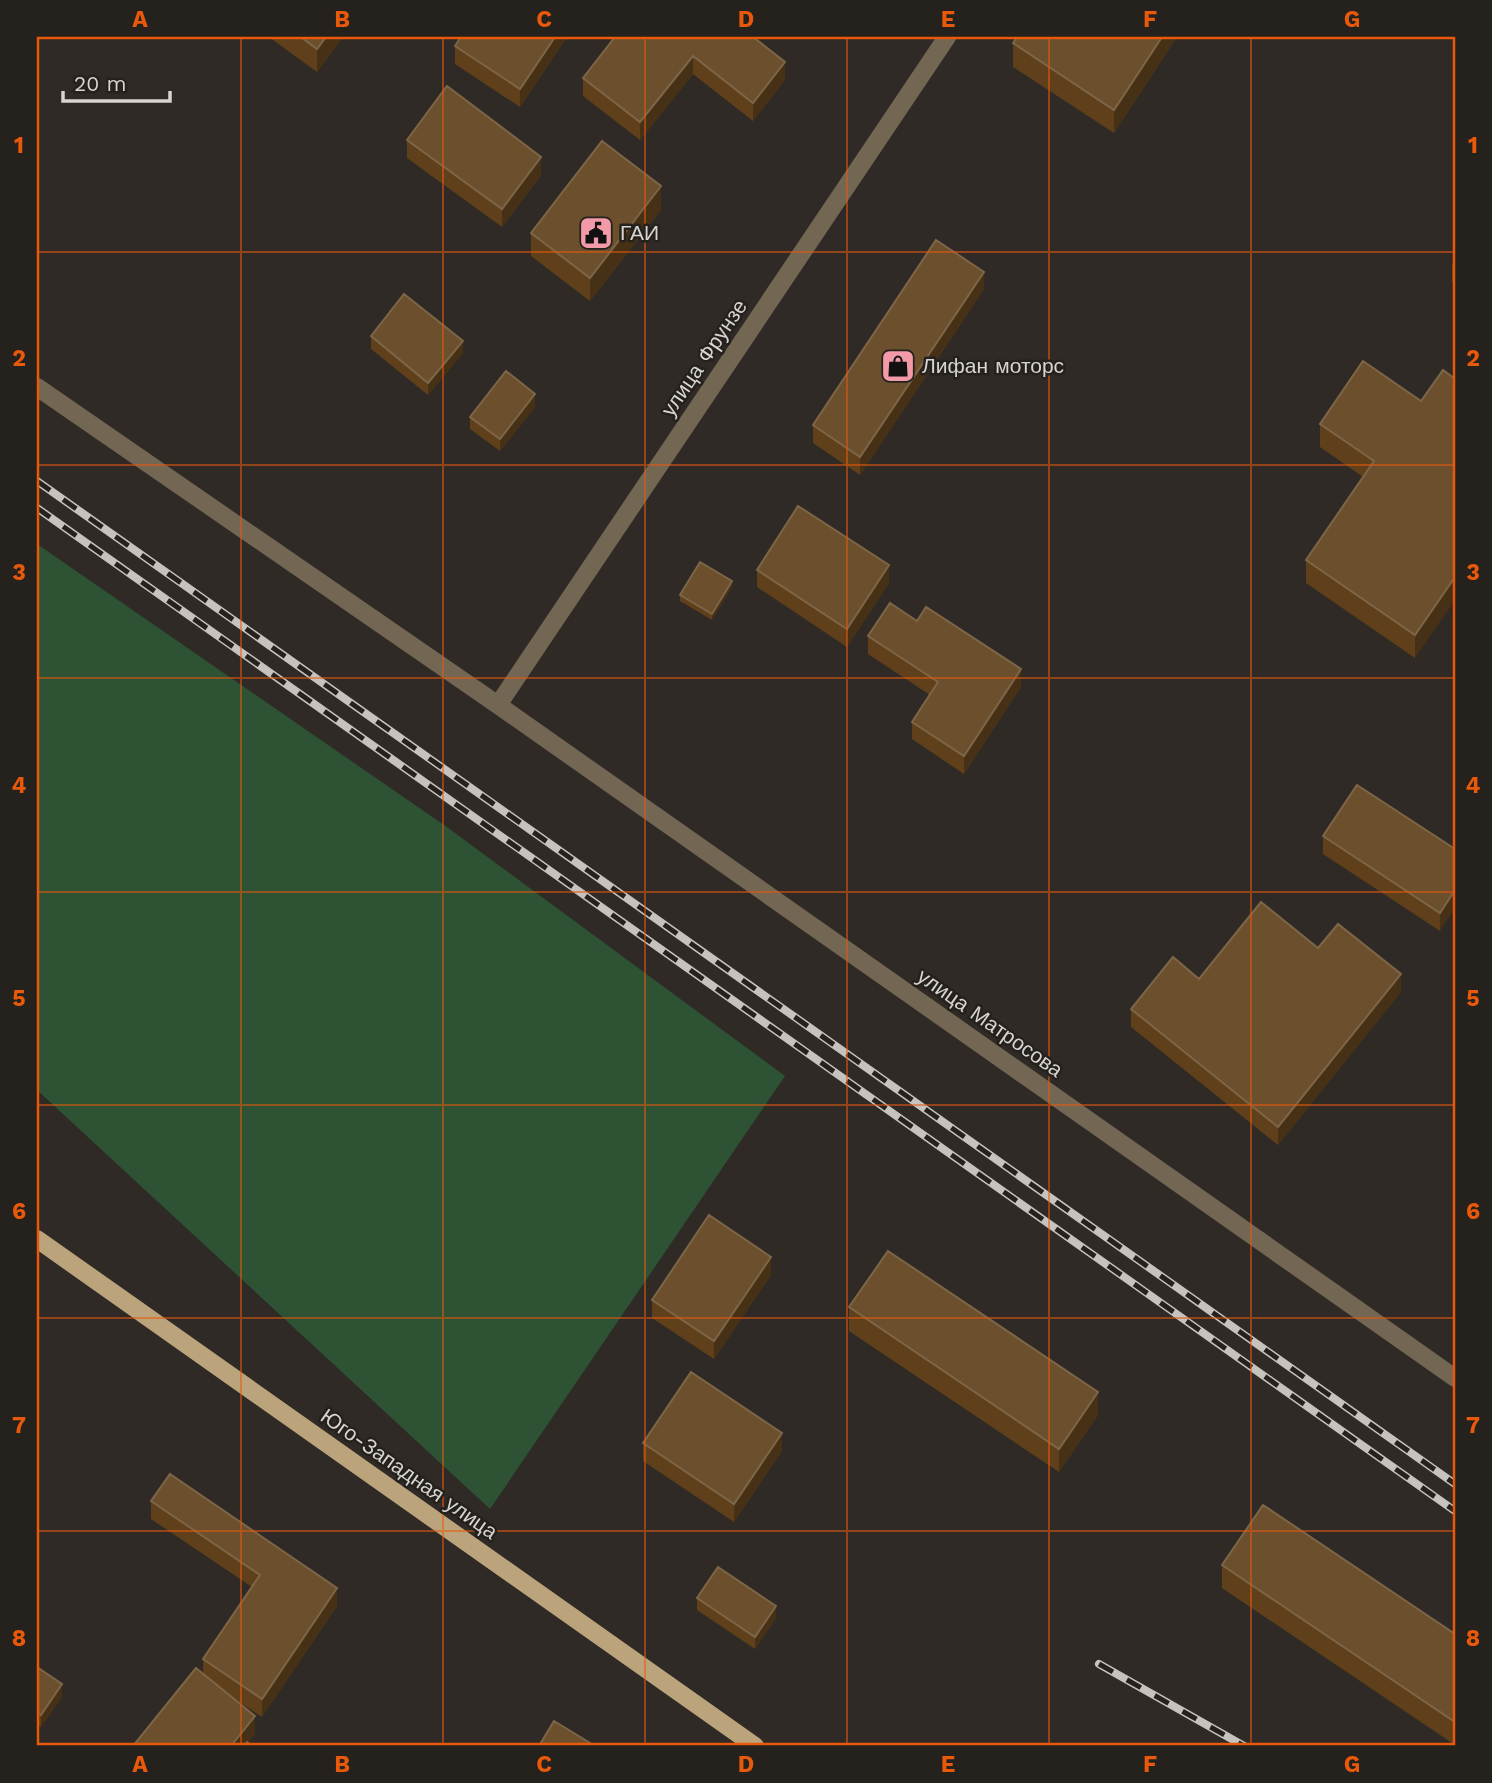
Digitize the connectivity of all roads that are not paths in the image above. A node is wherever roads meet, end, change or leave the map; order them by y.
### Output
1 (947, 37) edge
2 (37, 387) edge
3 (498, 705) junction
4 (37, 1240) edge
5 (1455, 1378) edge
6 (755, 1746) edge

1 - 3 street, улица Фрунзе
2 - 3 street, улица Матросова
3 - 5 street, улица Матросова
4 - 6 main road, Юго-Западная улица

